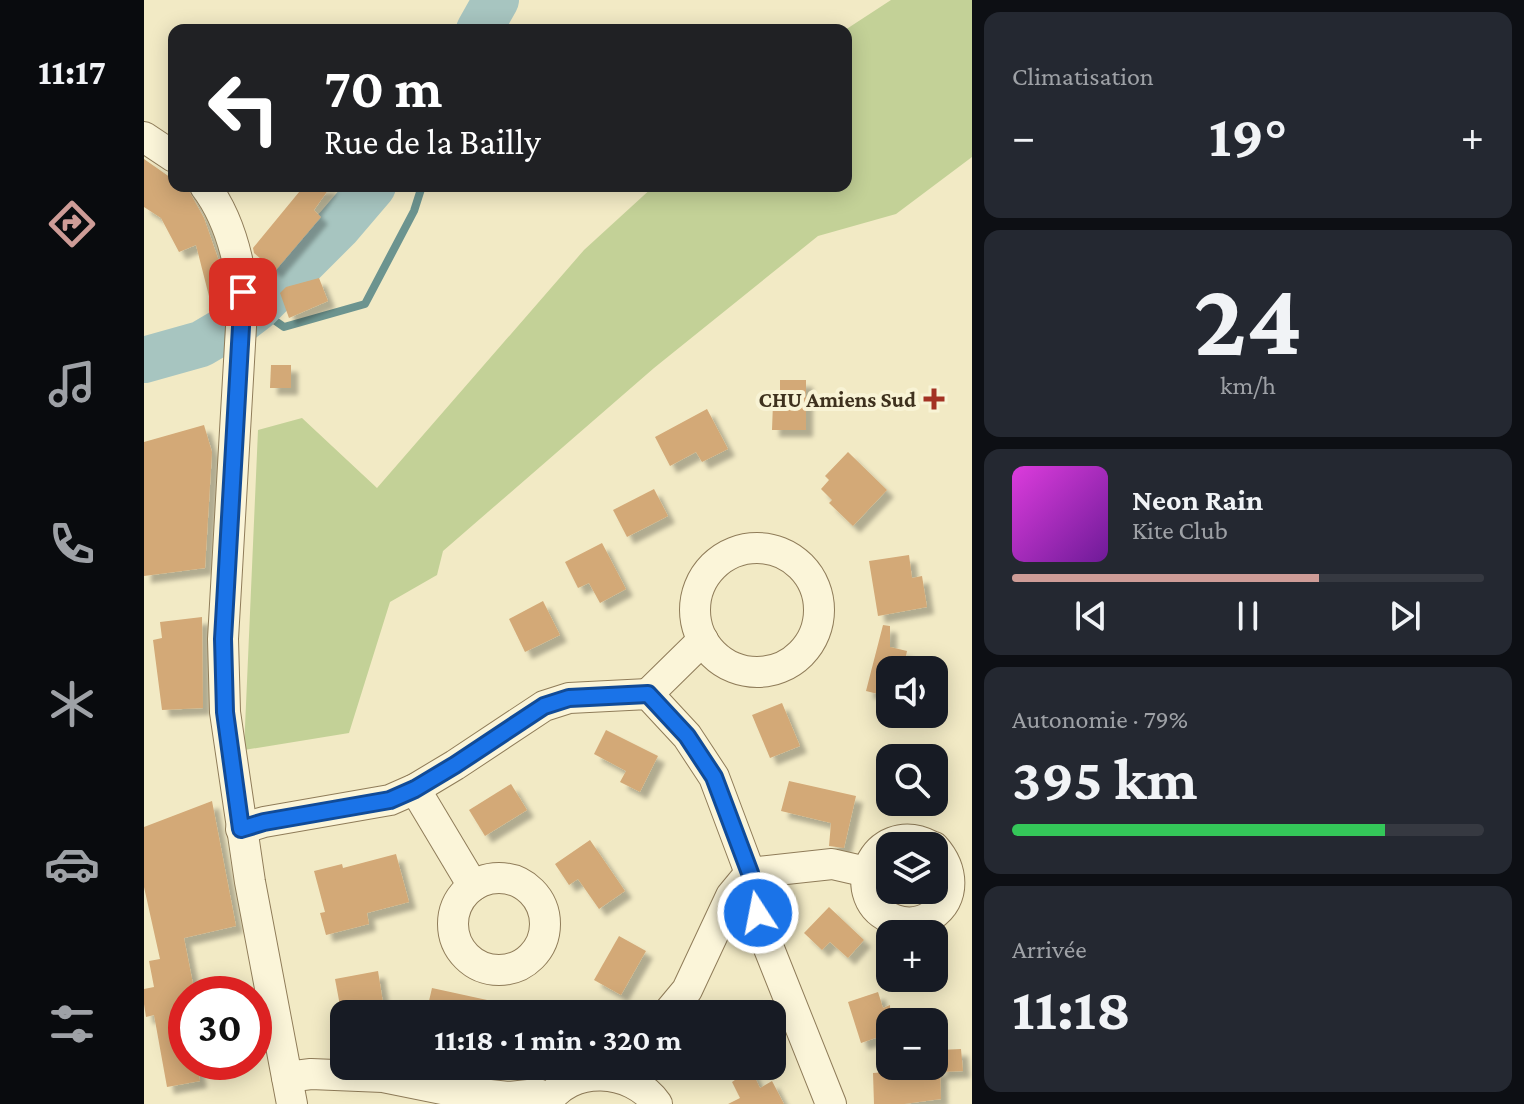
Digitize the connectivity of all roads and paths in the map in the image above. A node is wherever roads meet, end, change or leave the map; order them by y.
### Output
1 (144, 137) edge
2 (168, 153) edge
3 (210, 192) edge
4 (703, 640) junction
5 (648, 694) junction
6 (415, 789) junction
7 (241, 829) junction
8 (876, 854) edge
9 (948, 868) edge
10 (867, 872) junction
11 (750, 873) junction
12 (473, 886) dead end
13 (948, 894) edge
14 (943, 904) edge
15 (679, 1000) edge
16 (575, 1080) edge
17 (629, 1080) edge
18 (289, 1091) edge
19 (547, 1101) edge
20 (657, 1104) edge
21 (831, 1104) edge

1 - 2 street
3 - 7 street
4 - 4 street
4 - 5 street
5 - 6 street
5 - 11 street
6 - 7 street
6 - 12 street
7 - 18 street
8 - 10 street
9 - 13 street
10 - 11 street
10 - 14 street
11 - 15 street
11 - 21 street
16 - 19 street
17 - 20 street
18 - 19 street

